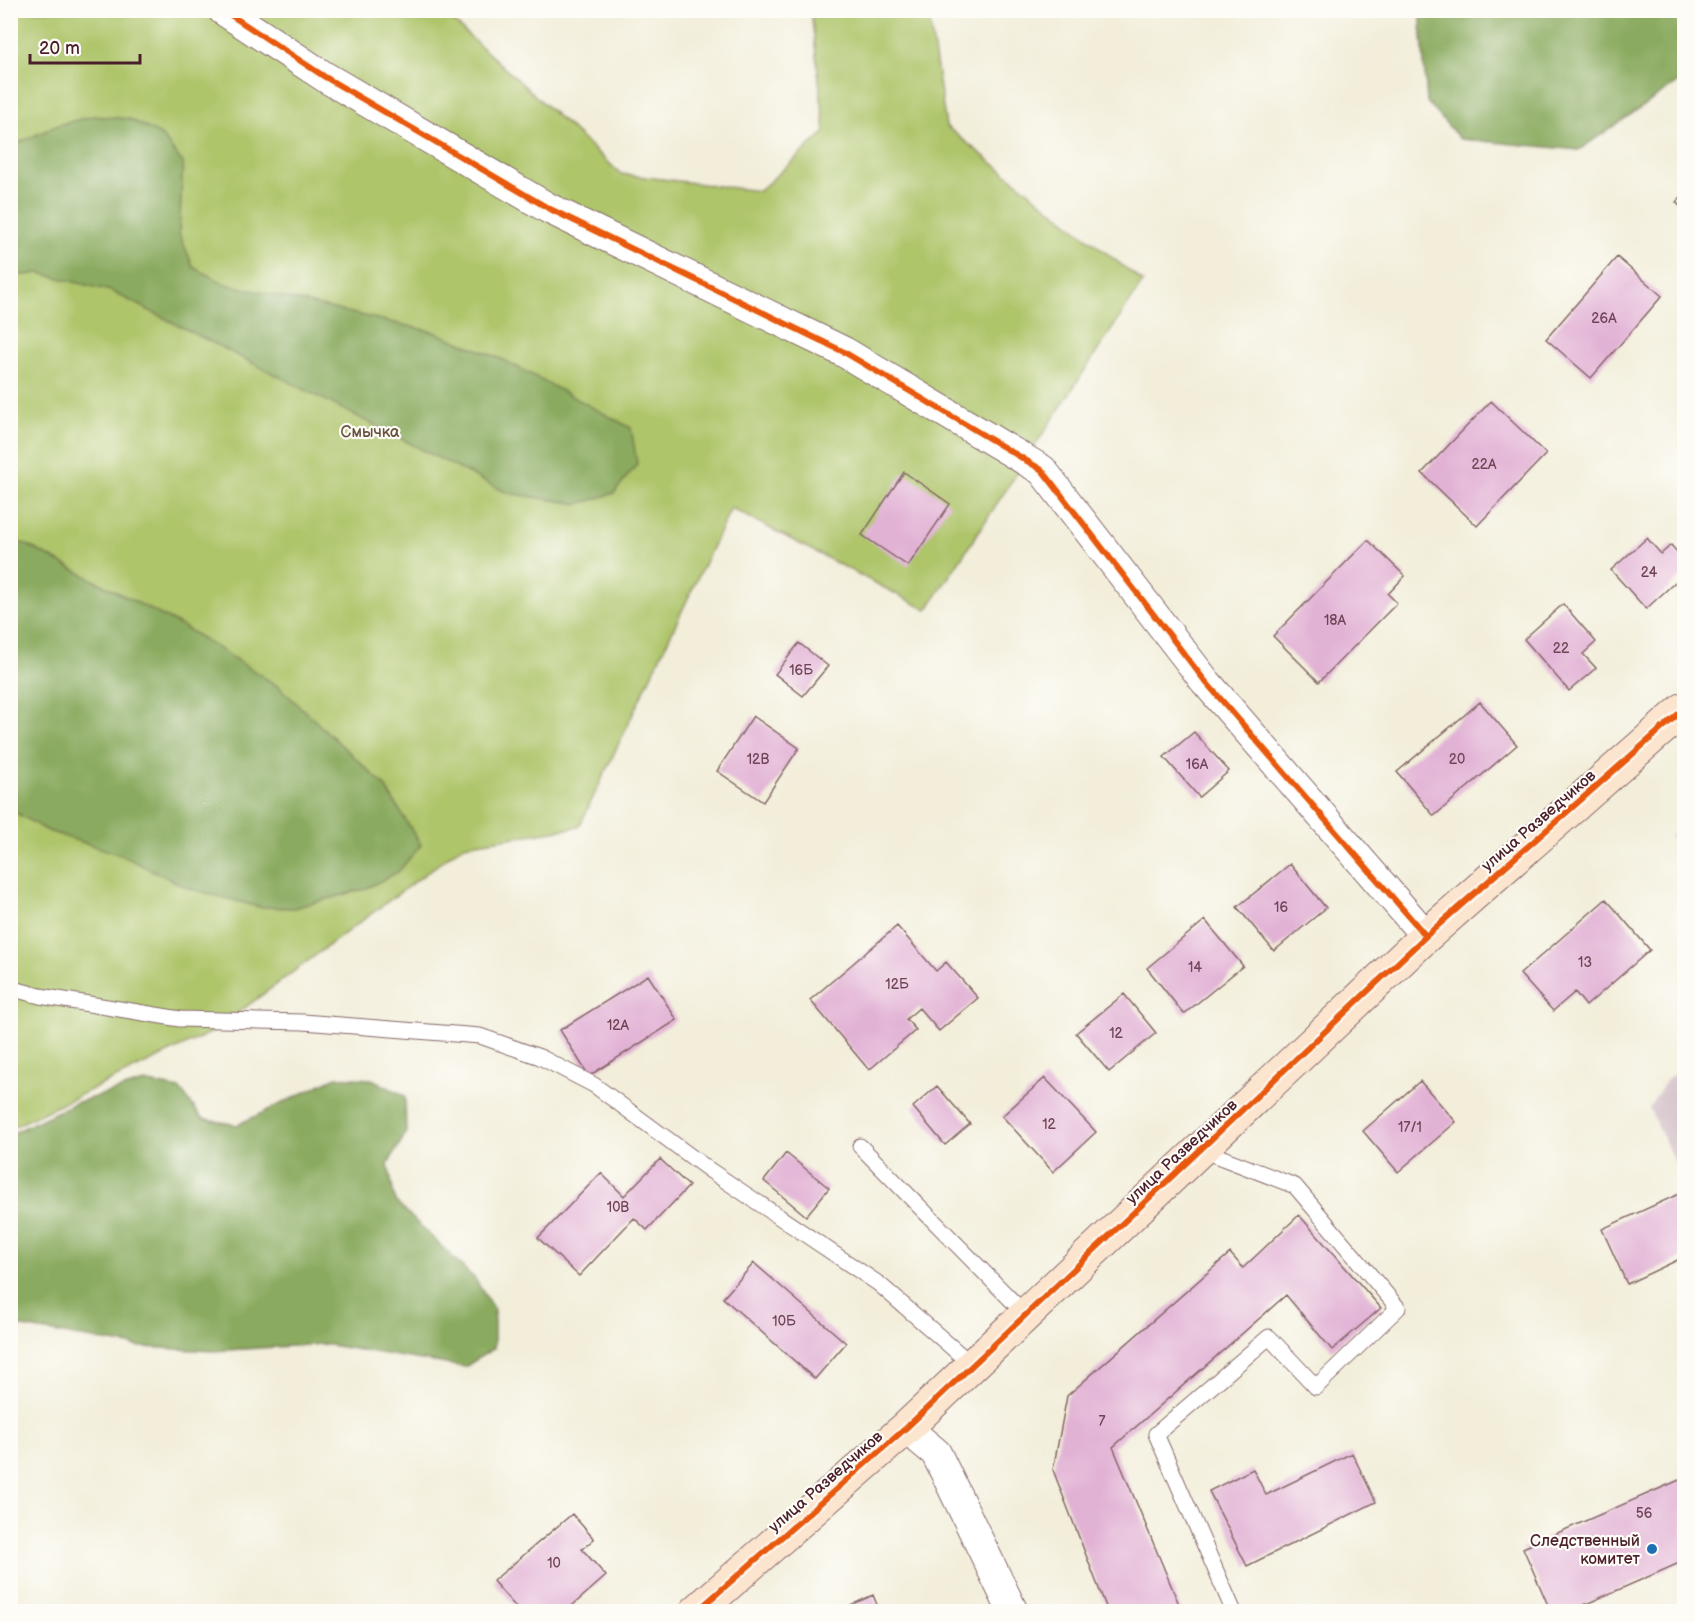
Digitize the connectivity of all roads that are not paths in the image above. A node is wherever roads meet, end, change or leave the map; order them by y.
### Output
1 (223, 10) edge
2 (1684, 709) edge
3 (1426, 936) junction
4 (10, 988) edge
5 (860, 1146) dead end
6 (1202, 1150) junction
7 (1026, 1315) junction
8 (972, 1365) junction
9 (906, 1428) junction
10 (696, 1611) edge
11 (1013, 1611) edge
12 (1234, 1611) edge

1 - 3 street
2 - 3 street, улица Разведчиков
3 - 6 street, улица Разведчиков
4 - 8 lane
5 - 7 lane
6 - 7 street, улица Разведчиков
6 - 12 lane
7 - 8 street, улица Разведчиков
8 - 9 street, улица Разведчиков
9 - 10 street, улица Разведчиков
9 - 11 street

